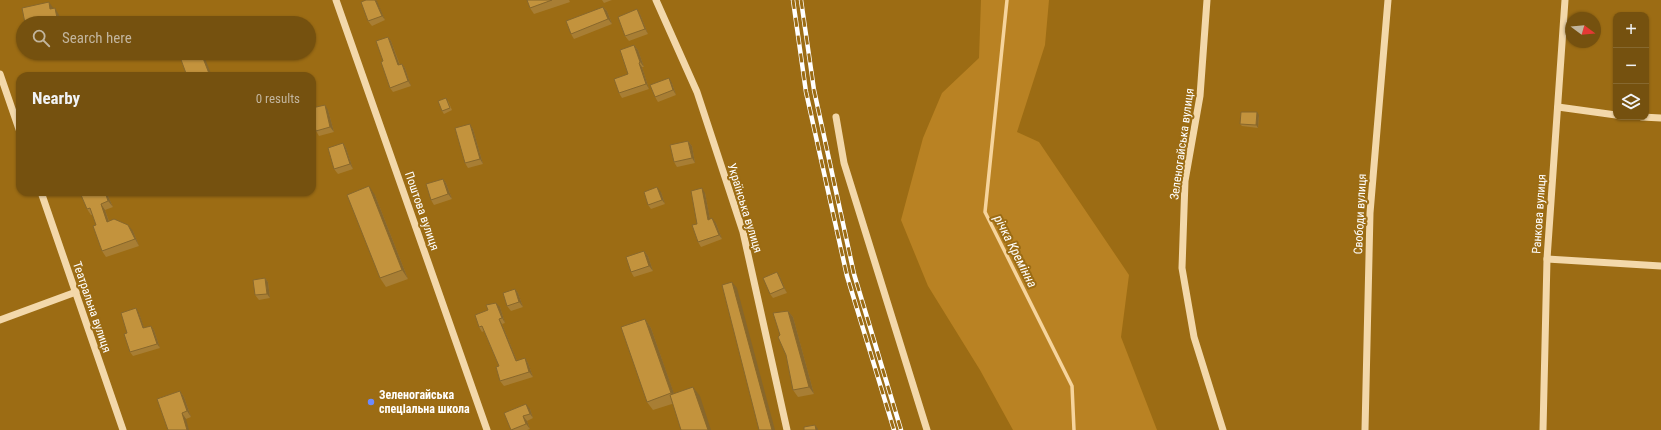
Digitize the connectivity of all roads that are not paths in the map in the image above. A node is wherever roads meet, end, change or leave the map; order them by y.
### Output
1 (336, 0) edge
2 (656, 0) edge
3 (1207, 0) edge
4 (1388, 0) edge
5 (1565, 0) edge
6 (0, 74) edge
7 (1558, 107) junction
8 (1613, 115) edge
9 (836, 117) dead end
10 (1649, 117) edge
11 (1661, 118) edge
12 (16, 120) edge
13 (42, 196) edge
14 (1547, 259) junction
15 (1661, 266) edge
16 (76, 292) junction
17 (0, 320) edge
18 (123, 430) edge
19 (488, 430) edge
20 (787, 430) edge
21 (927, 430) edge
22 (1222, 430) edge
23 (1365, 430) edge
24 (1543, 430) edge

1 - 19 street, Поштова вулиця
2 - 20 street, Українська вулиця
3 - 22 street, Зеленогайська вулиця
4 - 23 street, Свободи вулиця
5 - 7 street, Ранкова вулиця
6 - 12 street
7 - 8 street
7 - 14 street, Ранкова вулиця
9 - 21 street
10 - 11 street
13 - 16 street, Театральна вулиця
14 - 15 street
14 - 24 street, Ранкова вулиця
16 - 17 street
16 - 18 street, Театральна вулиця

